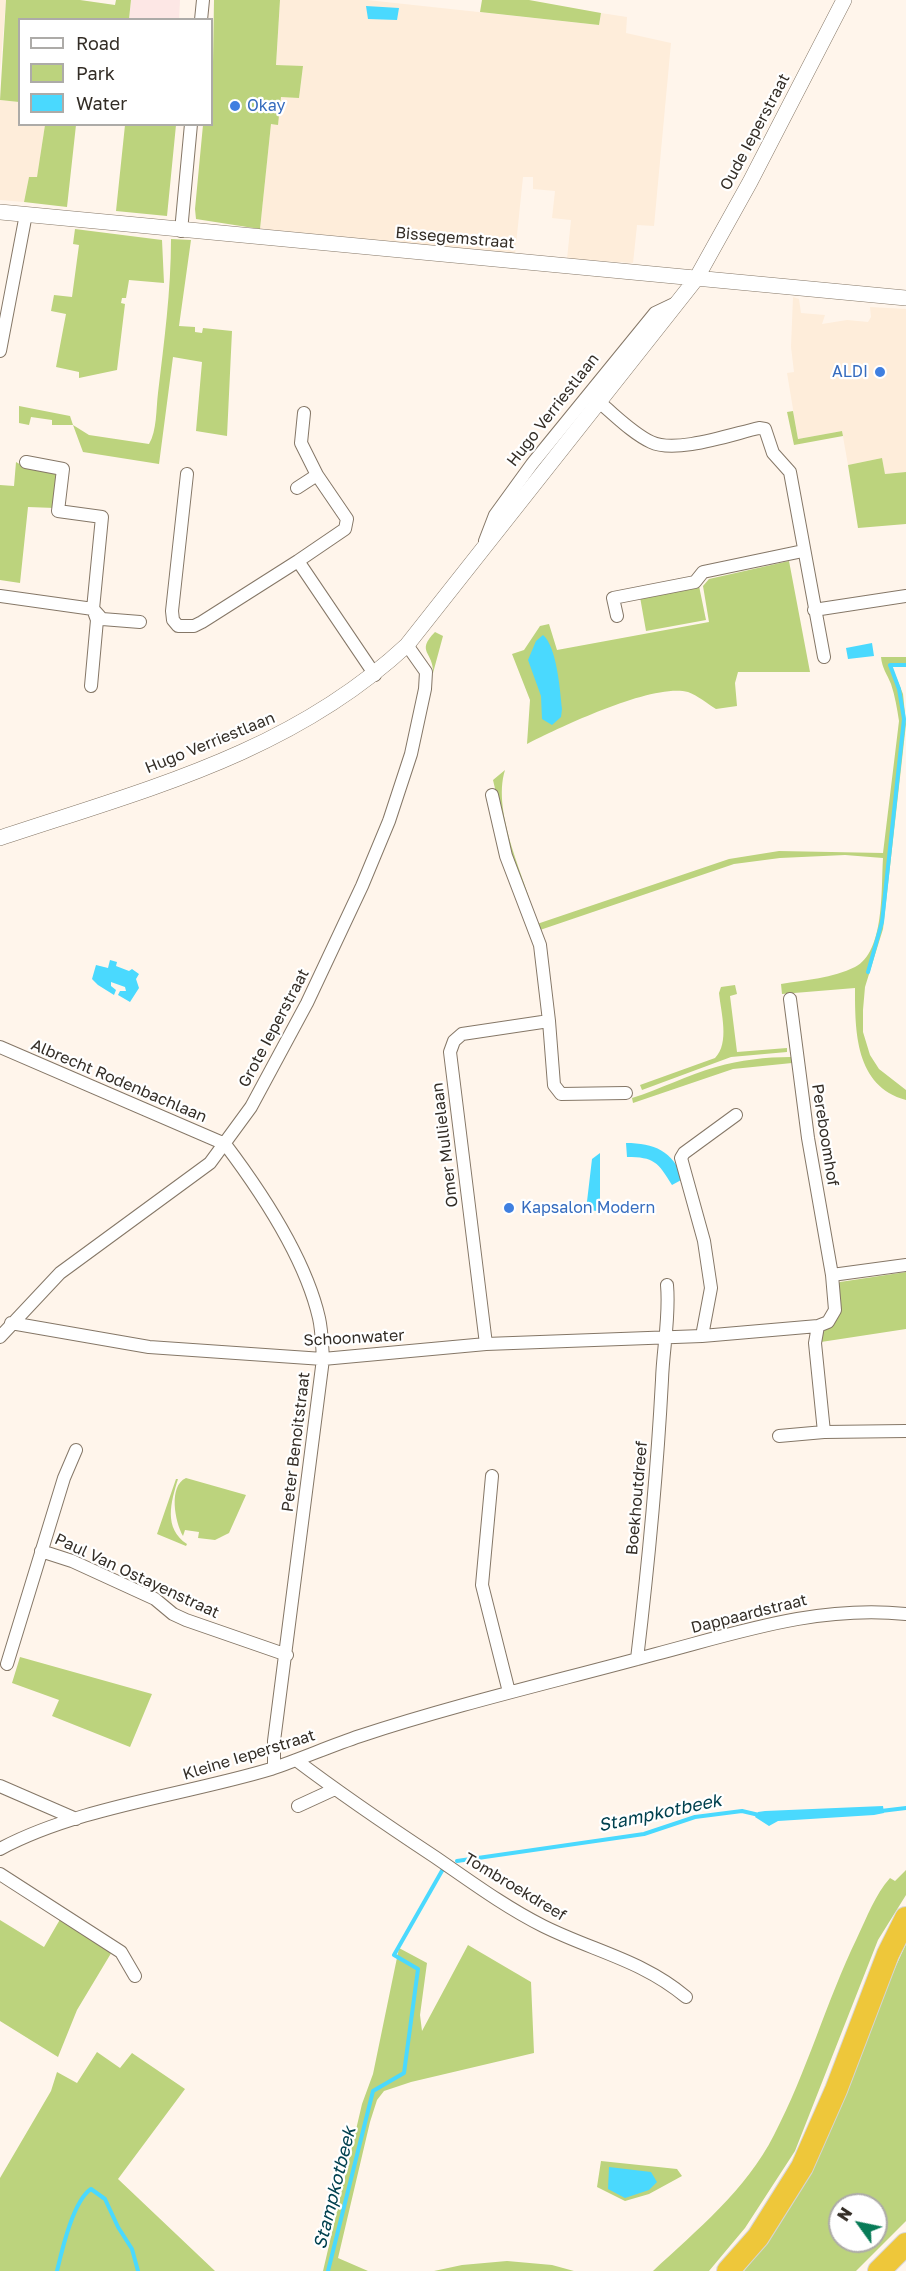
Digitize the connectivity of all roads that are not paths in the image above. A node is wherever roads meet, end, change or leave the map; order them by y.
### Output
1 (203, 0) edge
2 (844, 0) edge
3 (201, 18) edge
4 (191, 126) edge
5 (0, 212) edge
6 (26, 214) junction
7 (181, 231) junction
8 (696, 279) junction
9 (906, 298) edge
10 (676, 303) junction
11 (0, 351) edge
12 (599, 402) junction
13 (304, 413) dead end
14 (26, 462) dead end
15 (187, 474) dead end
16 (317, 475) junction
17 (297, 488) dead end
18 (803, 551) junction
19 (479, 556) junction
20 (298, 561) junction
21 (0, 596) edge
22 (906, 596) edge
23 (93, 609) junction
24 (814, 610) junction
25 (617, 616) dead end
26 (140, 622) dead end
27 (407, 645) junction
28 (824, 657) dead end
29 (375, 675) junction
30 (91, 686) dead end
31 (492, 795) dead end
32 (0, 838) edge
33 (790, 999) dead end
34 (549, 1021) junction
35 (0, 1047) edge
36 (626, 1094) dead end
37 (736, 1115) dead end
38 (225, 1144) junction
39 (906, 1265) edge
40 (832, 1275) junction
41 (667, 1285) dead end
42 (11, 1323) junction
43 (818, 1326) junction
44 (702, 1336) junction
45 (0, 1337) edge
46 (664, 1338) junction
47 (486, 1344) junction
48 (323, 1359) junction
49 (906, 1431) edge
50 (824, 1432) junction
51 (779, 1436) dead end
52 (76, 1450) dead end
53 (492, 1476) dead end
54 (41, 1551) junction
55 (906, 1614) edge
56 (287, 1655) junction
57 (637, 1659) junction
58 (7, 1664) dead end
59 (602, 1669) joint
60 (509, 1692) junction
61 (296, 1760) junction
62 (274, 1768) junction
63 (0, 1786) edge
64 (335, 1789) junction
65 (298, 1806) dead end
66 (76, 1819) junction
67 (0, 1849) edge
68 (0, 1874) edge
69 (906, 1918) edge
70 (135, 1976) dead end
71 (686, 1997) dead end
72 (906, 2244) edge
73 (728, 2271) edge
74 (879, 2271) edge

1 - 3 street
2 - 8 street, Oude Ieperstraat
4 - 7 street
5 - 6 street, Bissegemstraat
6 - 7 street, Bissegemstraat
6 - 11 street
7 - 8 street, Bissegemstraat
8 - 9 street, Bissegemstraat
8 - 10 street, Hugo Verriestlaan
10 - 12 street, Hugo Verriestlaan
10 - 19 street, Hugo Verriestlaan
12 - 18 street
12 - 19 street, Hugo Verriestlaan
13 - 16 street
14 - 23 street
15 - 20 street
16 - 17 street
16 - 20 street
18 - 24 street
18 - 25 street
19 - 27 street, Hugo Verriestlaan
20 - 29 street
21 - 23 street
22 - 24 street
23 - 26 street
23 - 30 street
24 - 28 street
27 - 29 street, Hugo Verriestlaan
27 - 38 street, Grote Ieperstraat
29 - 32 street, Hugo Verriestlaan
31 - 34 street
33 - 40 street, Pereboomhof
34 - 36 street
34 - 47 street, Omer Mullielaan
35 - 38 street, Albrecht Rodenbachlaan
37 - 44 street
38 - 42 street, Grote Ieperstraat
38 - 48 street, Peter Benoitstraat
39 - 40 street
40 - 43 street, Pereboomhof
41 - 46 street
42 - 45 street, Grote Ieperstraat
42 - 48 street, Schoonwater
43 - 44 street
43 - 50 street
44 - 46 street, Schoonwater
46 - 47 street, Schoonwater
46 - 57 street, Boekhoutdreef
47 - 48 street, Schoonwater
48 - 56 street, Peter Benoitstraat
49 - 50 street
50 - 51 street
52 - 54 street, Paul Van Ostayenstraat
53 - 60 street
54 - 56 street, Paul Van Ostayenstraat
54 - 58 street, Paul Van Ostayenstraat
55 - 57 street, Dappaardstraat
56 - 62 street, Peter Benoitstraat
57 - 59 street, Dappaardstraat
59 - 60 street, Kleine Ieperstraat
60 - 61 street, Kleine Ieperstraat
61 - 62 street, Kleine Ieperstraat
61 - 64 street, Tombroekdreef
62 - 66 street, Kleine Ieperstraat
63 - 66 street
64 - 65 street
64 - 71 street, Tombroekdreef
66 - 67 street, Kleine Ieperstraat
68 - 70 street
69 - 73 highway
72 - 74 highway

